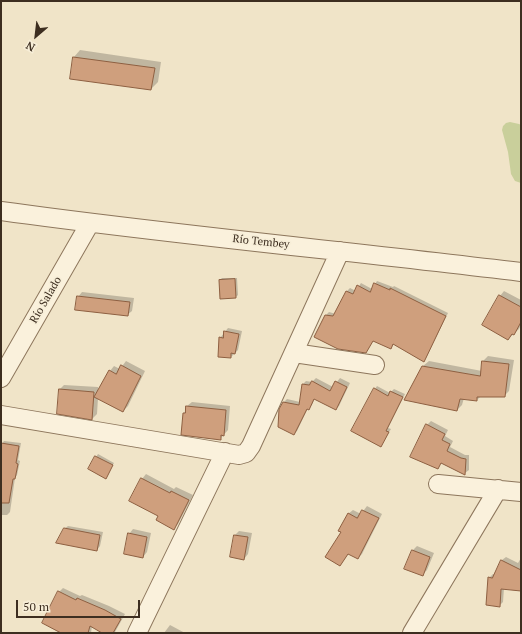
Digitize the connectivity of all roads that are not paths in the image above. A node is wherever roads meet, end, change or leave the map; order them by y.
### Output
1 (1, 211) edge
2 (90, 223) junction
3 (340, 251) junction
4 (521, 272) edge
5 (294, 354) junction
6 (375, 366) dead end
7 (1, 378) edge
8 (1, 415) edge
9 (224, 452) junction
10 (438, 484) dead end
11 (514, 487) edge
12 (137, 633) edge
13 (412, 633) edge

1 - 2 street, Río Tembey
2 - 3 street, Río Tembey
2 - 7 street, Río Salado
3 - 4 street, Río Tembey
3 - 5 street
5 - 6 street
5 - 9 street
8 - 9 street
9 - 12 street
10 - 11 street
11 - 13 street

